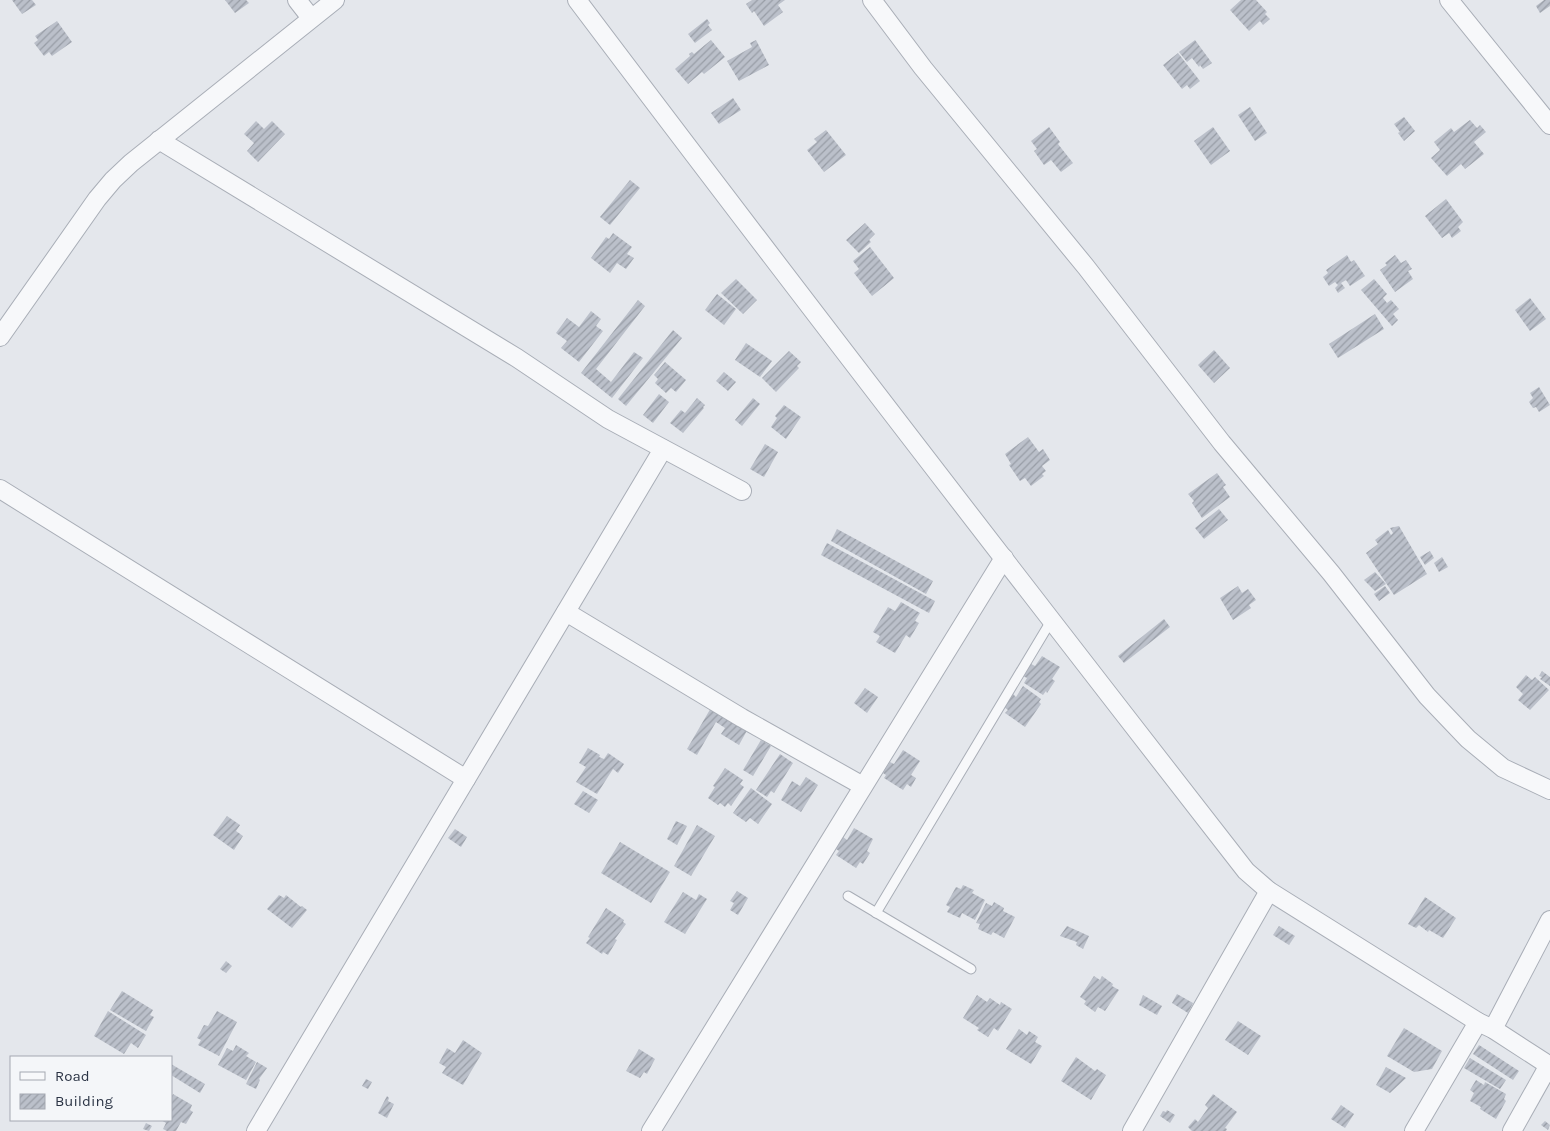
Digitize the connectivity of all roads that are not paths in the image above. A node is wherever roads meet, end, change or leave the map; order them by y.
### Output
1 (297, 0) edge
2 (335, 0) edge
3 (577, 0) edge
4 (872, 0) edge
5 (1450, 0) edge
6 (311, 18) junction
7 (1550, 125) edge
8 (159, 140) junction
9 (0, 337) edge
10 (663, 449) junction
11 (0, 489) edge
12 (742, 491) dead end
13 (1004, 558) junction
14 (566, 612) junction
15 (1050, 621) junction
16 (466, 779) junction
17 (863, 786) junction
18 (1550, 790) edge
19 (1270, 891) junction
20 (848, 896) dead end
21 (876, 913) junction
22 (1550, 920) edge
23 (971, 969) dead end
24 (1486, 1025) junction
25 (1549, 1066) edge
26 (256, 1131) edge
27 (651, 1131) edge
28 (1132, 1131) edge
29 (1414, 1131) edge
30 (1512, 1131) edge

1 - 6 street
2 - 6 street
3 - 13 street
4 - 18 street
5 - 7 street
6 - 8 street
8 - 9 street
8 - 10 street
10 - 12 street
10 - 14 street
11 - 16 street
13 - 15 street
13 - 17 street
14 - 16 street
14 - 17 street
15 - 19 street
15 - 21 lane
16 - 26 street
17 - 27 street
19 - 24 street
19 - 28 street
20 - 21 lane
21 - 23 lane
22 - 24 street
24 - 25 street
24 - 29 street
25 - 30 street

